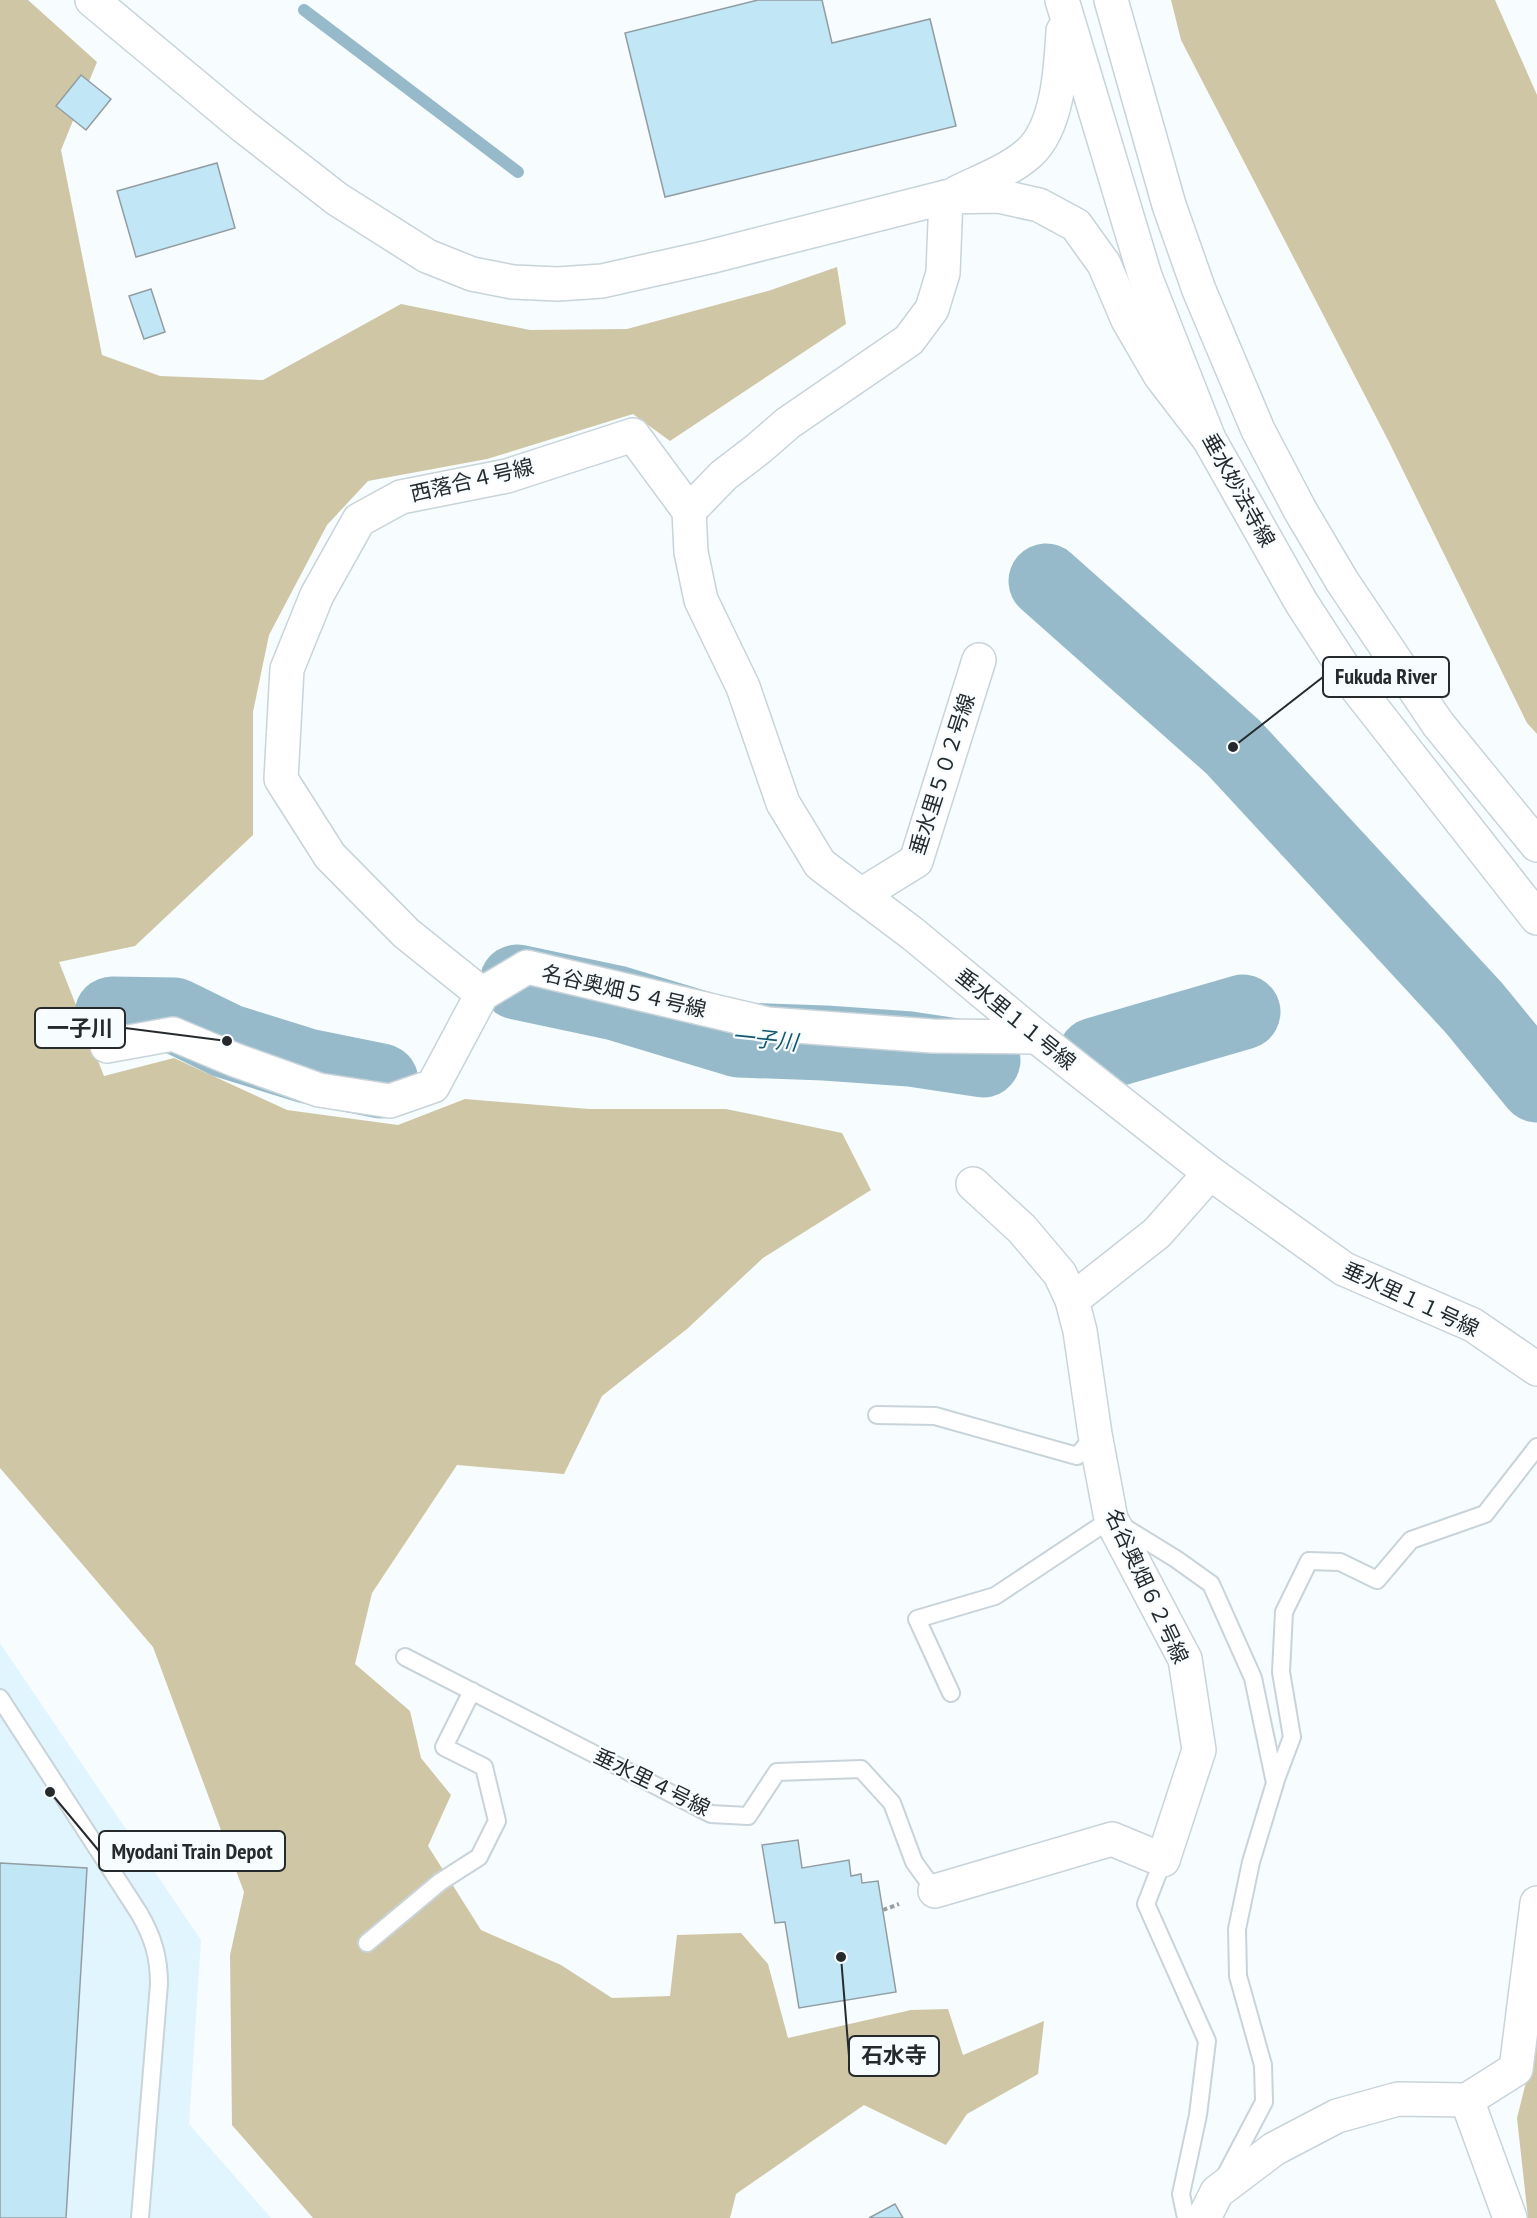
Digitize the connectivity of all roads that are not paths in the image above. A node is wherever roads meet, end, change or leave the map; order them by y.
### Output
1 (92, 0) edge
2 (1111, 0) edge
3 (1063, 5) edge
4 (946, 197) junction
5 (1209, 439) junction
6 (689, 511) junction
7 (979, 660) dead end
8 (1537, 845) edge
9 (861, 895) junction
10 (1537, 918) edge
11 (482, 994) junction
12 (1036, 1037) junction
13 (107, 1046) dead end
14 (1210, 1173) junction
15 (974, 1184) dead end
16 (1071, 1300) junction
17 (1537, 1369) edge
18 (877, 1415) dead end
19 (1095, 1434) junction
20 (1537, 1447) edge
21 (1112, 1519) junction
22 (405, 1657) dead end
23 (472, 1691) junction
24 (951, 1693) dead end
25 (0, 1698) edge
26 (1275, 1783) junction
27 (1163, 1860) junction
28 (935, 1891) joint
29 (1537, 1903) edge
30 (367, 1943) dead end
31 (1467, 2100) junction
32 (1210, 2205) edge
33 (140, 2218) edge
34 (1186, 2218) edge
35 (1510, 2218) edge

1 - 4 street
2 - 8 street, 垂水妙法寺線
3 - 4 street
3 - 5 street, 垂水妙法寺線
4 - 5 street
4 - 6 street
5 - 10 street, 垂水妙法寺線
6 - 9 street, 垂水里１１号線
6 - 11 street, 西落合４号線
7 - 9 street, 垂水里５０２号線
9 - 12 street, 垂水里１１号線
11 - 12 street, 名谷奥畑５４号線
11 - 13 street
12 - 14 street, 垂水里１１号線
14 - 16 street
14 - 17 street, 垂水里１１号線
15 - 16 street, 名谷奥畑６２号線
16 - 19 street, 名谷奥畑６２号線
18 - 19 lane
19 - 21 street, 名谷奥畑６２号線
20 - 26 lane
21 - 24 lane
21 - 26 lane
21 - 27 street, 名谷奥畑６２号線
22 - 23 lane, 垂水里４号線
23 - 28 lane, 垂水里４号線
23 - 30 lane
25 - 33 lane
26 - 32 lane
27 - 28 street
27 - 34 lane, 名谷奥畑６２号線
29 - 31 street
31 - 32 street
31 - 35 street

